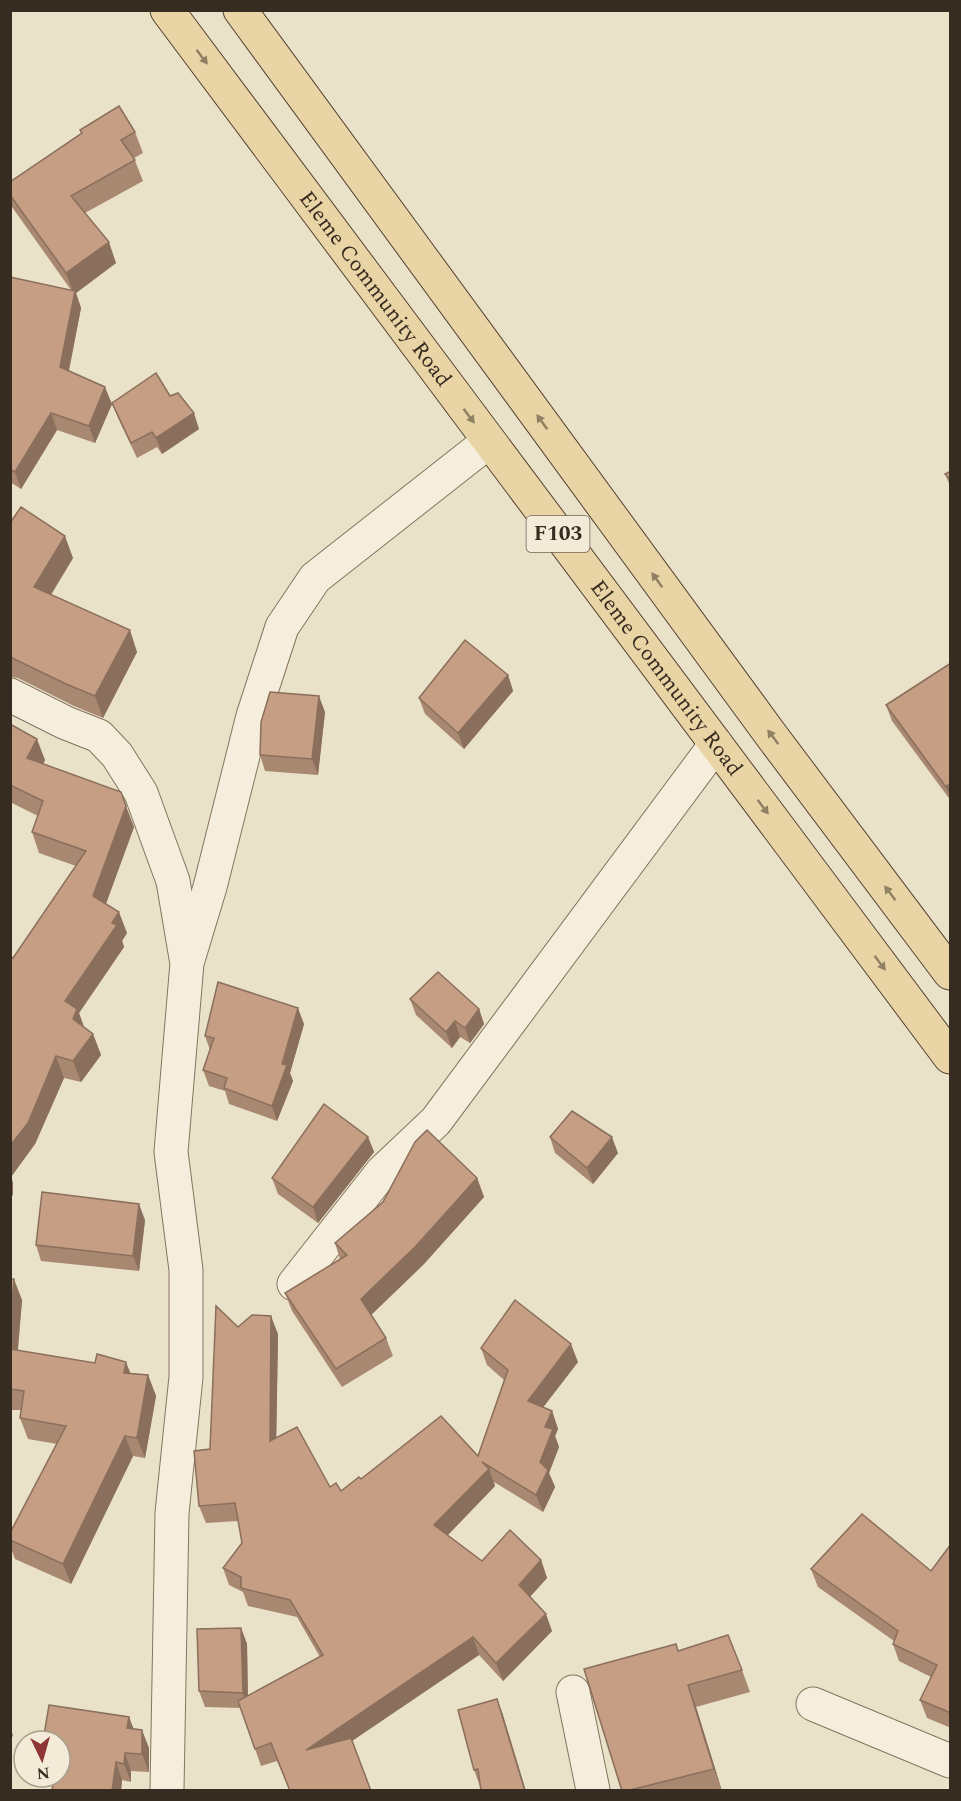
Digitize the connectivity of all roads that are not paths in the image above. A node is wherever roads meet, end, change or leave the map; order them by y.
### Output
1 (167, 10) edge
2 (240, 10) edge
3 (488, 442) junction
4 (10, 695) edge
5 (716, 744) junction
6 (187, 963) junction
7 (951, 973) edge
8 (951, 1057) edge
9 (294, 1284) edge
10 (573, 1692) dead end
11 (813, 1704) dead end
12 (951, 1761) edge
13 (167, 1791) edge
14 (593, 1791) edge

1 -> 3 main road, Eleme Community Road / F103
7 -> 2 main road, F103
3 - 5 main road, Eleme Community Road / F103
3 - 6 street
4 - 6 street
5 -> 8 main road, Eleme Community Road / F103
5 - 9 street
6 - 13 street
10 - 14 street
11 - 12 street

